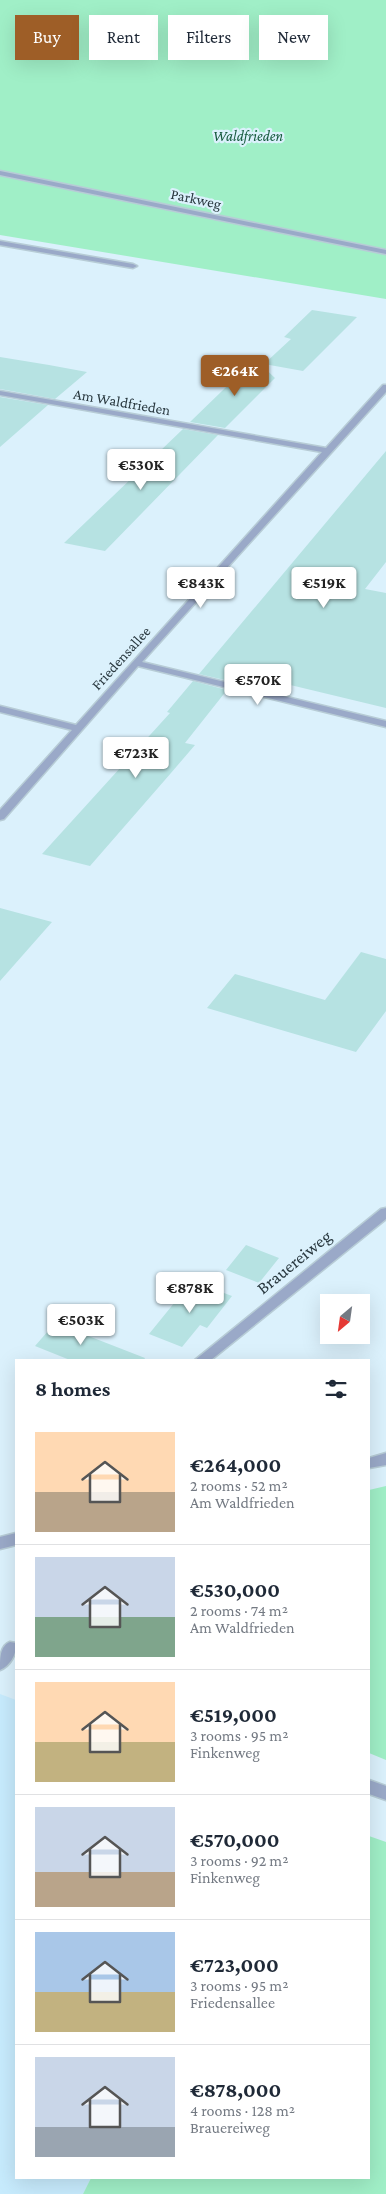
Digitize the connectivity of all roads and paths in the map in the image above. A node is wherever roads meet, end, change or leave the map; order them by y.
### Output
1 (0, 173) edge
2 (0, 244) edge
3 (362, 247) junction
4 (386, 252) edge
5 (378, 258) dead end
6 (134, 266) dead end
7 (386, 387) edge
8 (0, 394) edge
9 (328, 451) junction
10 (136, 664) junction
11 (0, 709) edge
12 (386, 724) edge
13 (78, 728) junction
14 (0, 817) edge
15 (386, 1212) edge
16 (203, 1359) edge
17 (386, 1460) edge
18 (370, 1463) edge
19 (15, 1539) edge
20 (0, 1543) edge
21 (9, 1648) edge
22 (0, 1663) edge
23 (370, 1787) edge
24 (386, 1793) edge

1 - 3 street, Parkweg
2 - 6 street
3 - 4 street, Parkweg
3 - 5 street
7 - 9 street, Friedensallee
8 - 9 street, Am Waldfrieden
9 - 10 street, Friedensallee
10 - 12 street
10 - 13 street, Friedensallee
11 - 13 street
13 - 14 street, Friedensallee
15 - 16 street, Brauereiweg
17 - 18 street
19 - 20 street
21 - 22 street
23 - 24 street

